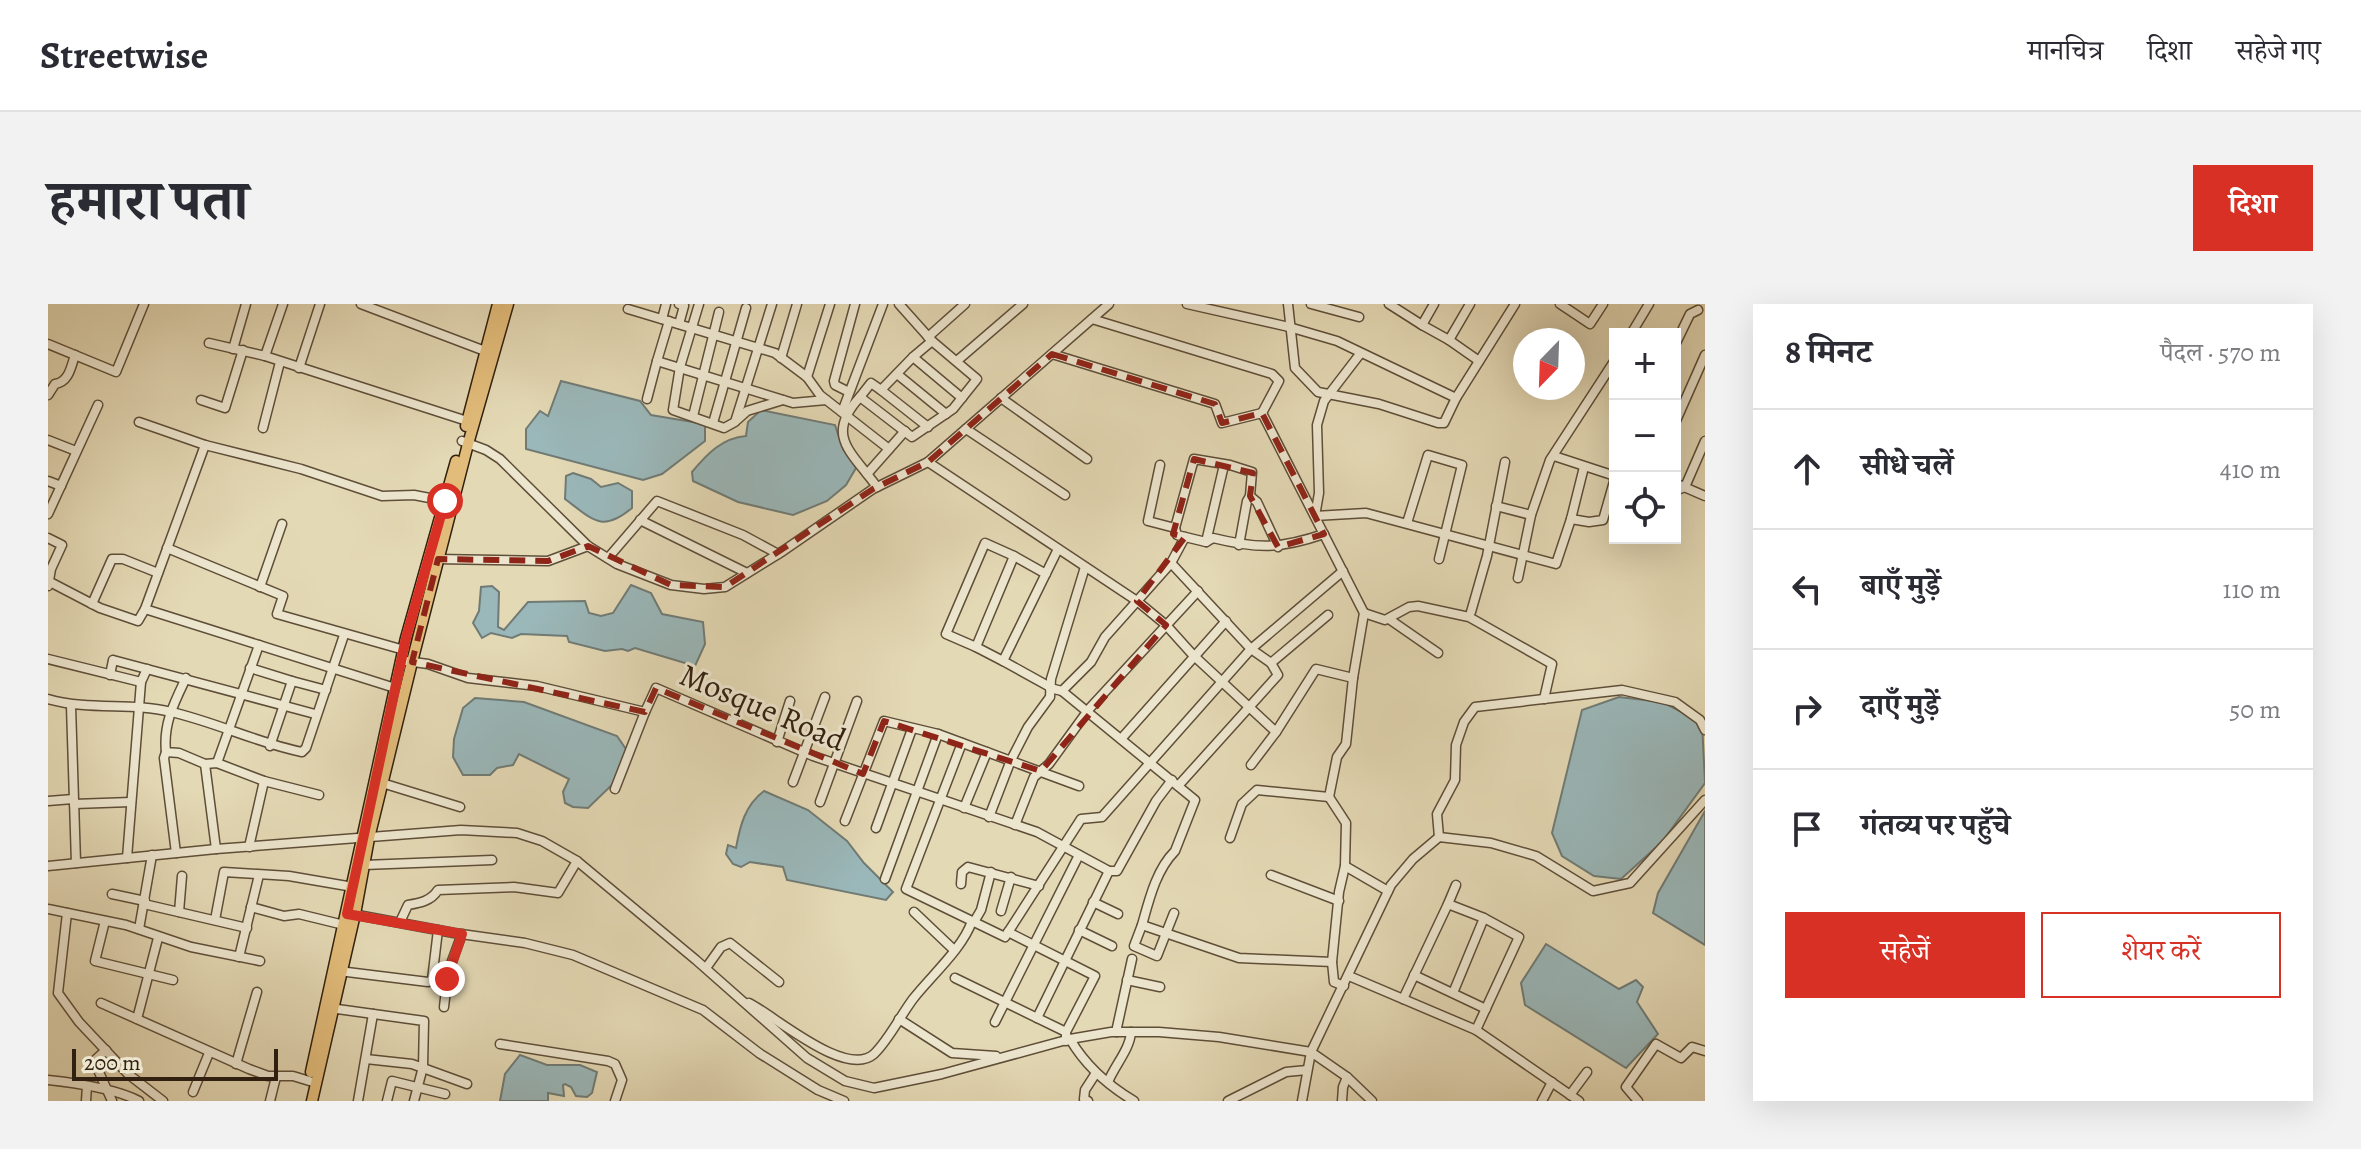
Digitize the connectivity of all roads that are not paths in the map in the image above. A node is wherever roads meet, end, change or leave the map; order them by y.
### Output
1 (144, 304) edge
2 (246, 304) edge
3 (283, 304) edge
4 (320, 304) edge
5 (361, 304) edge
6 (498, 304) edge
7 (508, 304) edge
8 (666, 304) edge
9 (679, 304) edge
10 (699, 304) edge
11 (772, 304) edge
12 (797, 304) edge
13 (830, 304) edge
14 (855, 304) edge
15 (883, 304) edge
16 (899, 304) edge
17 (965, 304) edge
18 (1023, 304) edge
19 (1109, 304) edge
20 (1187, 304) edge
21 (1288, 304) edge
22 (1311, 304) edge
23 (1389, 304) edge
24 (1434, 304) edge
25 (1470, 304) edge
26 (1515, 304) edge
27 (1560, 304) edge
28 (1603, 304) edge
29 (1649, 304) edge
30 (746, 308) dead end
31 (387, 309) edge
32 (628, 309) dead end
33 (1699, 309) edge
34 (719, 312) dead end
35 (1359, 317) dead end
36 (1092, 319) junction
37 (666, 320) junction
38 (679, 324) junction
39 (1422, 325) junction
40 (1289, 327) junction
41 (692, 328) junction
42 (1635, 328) edge
43 (1681, 333) edge
44 (713, 334) junction
45 (930, 339) junction
46 (1449, 340) junction
47 (737, 341) junction
48 (209, 343) dead end
49 (48, 344) edge
50 (759, 348) junction
51 (233, 349) junction
52 (243, 350) junction
53 (485, 351) junction
54 (1052, 354) junction
55 (1360, 354) junction
56 (75, 355) junction
57 (1705, 355) edge
58 (265, 356) junction
59 (913, 357) junction
60 (781, 358) junction
61 (958, 360) junction
62 (657, 361) junction
63 (1479, 361) junction
64 (280, 362) junction
65 (680, 367) junction
66 (299, 368) junction
67 (1609, 369) edge
68 (703, 374) junction
69 (897, 374) junction
70 (807, 377) junction
71 (725, 381) junction
72 (747, 388) junction
73 (881, 390) junction
74 (849, 392) junction
75 (1330, 393) junction
76 (48, 395) edge
77 (860, 397) junction
78 (962, 398) junction
79 (1001, 398) junction
80 (1456, 398) junction
81 (647, 399) dead end
82 (201, 400) dead end
83 (783, 400) junction
84 (826, 400) junction
85 (98, 405) dead end
86 (1681, 409) edge
87 (844, 413) junction
88 (1262, 413) junction
89 (946, 414) junction
90 (693, 416) junction
91 (467, 421) junction
92 (139, 422) dead end
93 (735, 422) junction
94 (713, 423) junction
95 (928, 427) junction
96 (263, 428) dead end
97 (966, 429) junction
98 (905, 431) junction
99 (48, 440) edge
100 (1705, 441) edge
101 (465, 442) junction
102 (205, 445) junction
103 (889, 449) junction
104 (76, 451) junction
105 (1554, 456) junction
106 (1087, 459) dead end
107 (928, 462) junction
108 (1505, 462) dead end
109 (1160, 465) dead end
110 (1224, 465) junction
111 (1584, 467) junction
112 (867, 474) junction
113 (1609, 475) edge
114 (48, 481) edge
115 (1681, 485) edge
116 (61, 486) junction
117 (877, 487) junction
118 (1685, 487) junction
119 (1681, 489) edge
120 (1065, 495) dead end
121 (1250, 496) junction
122 (1705, 496) edge
123 (1609, 498) edge
124 (445, 501) junction
125 (1496, 506) junction
126 (48, 514) edge
127 (1531, 515) junction
128 (1315, 516) junction
129 (1571, 519) junction
130 (640, 520) junction
131 (1407, 523) junction
132 (282, 524) dead end
133 (1175, 528) junction
134 (1445, 533) junction
135 (1324, 534) junction
136 (1185, 537) junction
137 (48, 538) edge
138 (1206, 542) junction
139 (1239, 545) junction
140 (1487, 545) junction
141 (588, 546) junction
142 (1278, 547) junction
143 (167, 548) junction
144 (1058, 549) junction
145 (778, 554) junction
146 (1524, 555) junction
147 (1014, 556) junction
148 (608, 558) junction
149 (433, 559) junction
150 (1439, 559) dead end
151 (1171, 563) junction
152 (1085, 567) junction
153 (49, 568) edge
154 (1343, 571) junction
155 (158, 573) junction
156 (747, 573) junction
157 (1046, 574) junction
158 (1518, 578) dead end
159 (49, 584) edge
160 (260, 587) junction
161 (1198, 591) junction
162 (1137, 601) junction
163 (92, 604) junction
164 (145, 609) junction
165 (1471, 612) dead end
166 (1364, 613) junction
167 (1328, 615) dead end
168 (1389, 619) junction
169 (1226, 621) junction
170 (1166, 625) junction
171 (344, 635) junction
172 (259, 645) junction
173 (976, 647) junction
174 (1251, 649) junction
175 (1438, 653) dead end
176 (1193, 655) junction
177 (406, 657) junction
178 (48, 659) edge
179 (1003, 661) junction
180 (1271, 663) junction
181 (250, 668) junction
182 (147, 669) junction
183 (334, 669) junction
184 (110, 675) junction
185 (186, 678) junction
186 (1353, 678) junction
187 (292, 681) junction
188 (1222, 681) junction
189 (141, 682) junction
190 (395, 688) junction
191 (1050, 688) junction
192 (326, 690) junction
193 (1062, 691) junction
194 (242, 696) junction
195 (825, 697) dead end
196 (48, 699) edge
197 (1544, 699) junction
198 (790, 701) dead end
199 (857, 701) dead end
200 (71, 706) junction
201 (1250, 706) junction
202 (284, 707) junction
203 (139, 708) junction
204 (170, 711) junction
205 (1087, 711) junction
206 (645, 712) junction
207 (315, 714) junction
208 (912, 729) junction
209 (229, 730) junction
210 (1705, 730) edge
211 (1276, 732) junction
212 (938, 734) junction
213 (1121, 739) junction
214 (777, 742) junction
215 (962, 743) junction
216 (270, 746) junction
217 (166, 752) junction
218 (987, 752) junction
219 (804, 753) junction
220 (1011, 760) junction
221 (1150, 762) junction
222 (217, 763) junction
223 (205, 764) junction
224 (833, 764) junction
225 (1251, 765) dead end
226 (1041, 771) junction
227 (863, 774) junction
228 (264, 781) junction
229 (793, 782) dead end
230 (382, 783) junction
231 (893, 783) junction
232 (1175, 783) junction
233 (1079, 786) dead end
234 (615, 789) dead end
235 (917, 790) junction
236 (319, 795) dead end
237 (1329, 797) junction
238 (941, 799) junction
239 (1705, 800) edge
240 (48, 801) edge
241 (74, 801) junction
242 (131, 802) junction
243 (820, 802) dead end
244 (460, 807) dead end
245 (964, 808) junction
246 (989, 817) junction
247 (845, 821) dead end
248 (1015, 825) junction
249 (876, 828) dead end
250 (1439, 837) junction
251 (1230, 838) dead end
252 (365, 839) junction
253 (249, 847) junction
254 (1064, 847) junction
255 (216, 849) junction
256 (176, 853) junction
257 (152, 855) junction
258 (1079, 855) junction
259 (127, 858) junction
260 (492, 860) dead end
261 (577, 861) junction
262 (76, 863) junction
263 (364, 865) junction
264 (48, 866) edge
265 (1345, 866) junction
266 (1109, 871) junction
267 (991, 872) junction
268 (259, 875) junction
269 (1271, 875) dead end
270 (182, 876) dead end
271 (1011, 877) junction
272 (885, 879) dead end
273 (961, 884) dead end
274 (1456, 885) dead end
275 (1039, 886) junction
276 (353, 887) junction
277 (1388, 891) junction
278 (112, 894) dead end
279 (1339, 901) junction
280 (144, 902) junction
281 (1093, 902) junction
282 (1448, 904) junction
283 (251, 907) junction
284 (48, 909) edge
285 (1001, 911) dead end
286 (179, 912) junction
287 (914, 912) dead end
288 (67, 913) junction
289 (1174, 913) dead end
290 (351, 914) junction
291 (1118, 914) dead end
292 (1484, 918) junction
293 (215, 920) junction
294 (105, 921) junction
295 (973, 921) junction
296 (400, 922) junction
297 (344, 925) junction
298 (1142, 925) junction
299 (247, 928) junction
300 (139, 929) junction
301 (438, 930) junction
302 (1079, 930) junction
303 (1008, 932) junction
304 (1165, 933) junction
305 (462, 934) junction
306 (158, 938) junction
307 (1034, 946) junction
308 (1112, 946) dead end
309 (954, 950) junction
310 (239, 957) junction
311 (1132, 959) dead end
312 (1063, 960) junction
313 (260, 961) dead end
314 (1332, 962) junction
315 (706, 968) junction
316 (338, 971) junction
317 (148, 974) junction
318 (1414, 975) junction
319 (1095, 976) junction
320 (1349, 976) junction
321 (955, 978) dead end
322 (173, 980) dead end
323 (1127, 980) junction
324 (1106, 981) dead end
325 (779, 982) dead end
326 (1344, 986) junction
327 (1160, 987) dead end
328 (257, 992) dead end
329 (1453, 993) junction
330 (738, 997) junction
331 (1403, 999) junction
332 (1005, 1002) junction
333 (101, 1003) dead end
334 (444, 1007) dead end
335 (329, 1008) junction
336 (1486, 1009) junction
337 (373, 1014) junction
338 (1037, 1018) junction
339 (137, 1019) junction
340 (899, 1019) junction
341 (995, 1022) dead end
342 (1476, 1030) junction
343 (1116, 1032) junction
344 (1131, 1032) junction
345 (1067, 1037) junction
346 (500, 1044) dead end
347 (106, 1050) junction
348 (1705, 1051) edge
349 (1311, 1052) junction
350 (209, 1053) junction
351 (1005, 1056) junction
352 (366, 1059) junction
353 (236, 1064) junction
354 (423, 1067) junction
355 (1307, 1070) junction
356 (1587, 1072) dead end
357 (1096, 1073) junction
358 (276, 1077) junction
359 (1347, 1077) junction
360 (48, 1080) edge
361 (312, 1082) junction
362 (1108, 1082) junction
363 (1552, 1082) junction
364 (467, 1084) dead end
365 (87, 1086) junction
366 (418, 1086) junction
367 (193, 1092) dead end
368 (445, 1094) dead end
369 (1570, 1095) junction
370 (110, 1096) edge
371 (86, 1101) edge
372 (139, 1101) edge
373 (163, 1101) edge
374 (270, 1101) edge
375 (304, 1101) edge
376 (312, 1101) edge
377 (358, 1101) edge
378 (387, 1101) edge
379 (414, 1101) edge
380 (615, 1101) edge
381 (844, 1101) edge
382 (1088, 1101) edge
383 (1134, 1101) edge
384 (1228, 1101) edge
385 (1302, 1101) edge
386 (1342, 1101) edge
387 (1372, 1101) edge
388 (1542, 1101) edge
389 (1579, 1101) edge
390 (1638, 1101) edge

1 - 56 street
2 - 51 street
3 - 58 street
4 - 66 street
5 - 31 street
6 - 53 main road
7 - 101 main road
8 - 37 street
9 - 38 street
10 - 41 street
11 - 50 street
12 - 60 street
13 - 70 street
14 - 74 street
15 - 74 street
16 - 45 street
17 - 45 street
18 - 61 street
19 - 36 street
20 - 40 street
21 - 40 street
22 - 35 street
23 - 39 street
24 - 39 street
25 - 46 street
26 - 63 street
27 - 28 street
29 - 42 street
30 - 47 street
31 - 53 street
32 - 37 street
33 - 43 street
34 - 44 street
36 - 54 street
36 - 88 street
37 - 38 street
37 - 62 street
38 - 41 street
39 - 46 street
40 - 55 street
40 - 75 street
41 - 44 street
41 - 65 street
44 - 47 street
44 - 68 street
45 - 59 street
45 - 61 street
46 - 63 street
47 - 50 street
47 - 71 street
48 - 51 street
49 - 56 street
50 - 60 street
50 - 72 street
51 - 52 street
52 - 58 street
52 - 82 street
53 - 91 main road
54 - 79 street
54 - 88 street
55 - 75 street
55 - 80 street
56 - 76 street
57 - 86 street
58 - 64 street
59 - 69 street
59 - 78 street
60 - 70 street
61 - 78 street
62 - 65 street
62 - 81 street
63 - 80 street
64 - 66 street
64 - 96 street
65 - 68 street
65 - 90 street
66 - 91 street
67 - 105 street
68 - 71 street
68 - 90 street
69 - 73 street
69 - 89 street
70 - 84 street
71 - 72 street
71 - 94 street
72 - 83 street
72 - 93 street
73 - 77 street
73 - 95 street
74 - 87 street
75 - 80 street
75 - 128 street
77 - 87 street
77 - 98 street
78 - 89 street
79 - 97 street
79 - 106 street
83 - 84 street
83 - 93 street
84 - 87 street
85 - 104 street
87 - 103 street
87 - 112 street
88 - 128 street
89 - 95 street
90 - 94 street
91 - 101 main road
92 - 102 street
93 - 94 street
95 - 98 street
97 - 107 street
97 - 120 street
98 - 103 street
99 - 104 street
100 - 118 street
101 - 124 main road
101 - 141 street
101 - 149 main road
102 - 124 street
102 - 143 street
103 - 112 street
104 - 116 street
105 - 111 street
105 - 127 street
107 - 117 street
107 - 144 street
108 - 125 street
109 - 133 street
110 - 121 street
110 - 133 street
110 - 138 street
111 - 113 street
111 - 129 street
112 - 117 street
114 - 116 street
115 - 118 street
116 - 126 street
117 - 145 street
118 - 119 street
118 - 122 street
121 - 139 street
121 - 142 street
123 - 129 street
124 - 149 main road
125 - 127 street
125 - 140 street
127 - 146 street
128 - 131 street
128 - 135 street
129 - 146 street
130 - 145 street
130 - 148 street
130 - 156 street
131 - 134 street
131 - 134 street
132 - 160 street
133 - 136 street
134 - 140 street
134 - 150 street
135 - 142 street
135 - 154 street
136 - 138 street
136 - 151 street
137 - 153 street
138 - 139 street
139 - 142 street
140 - 146 street
140 - 165 street
141 - 148 street
141 - 149 street
143 - 155 street
143 - 160 street
144 - 152 street
144 - 157 street
145 - 156 street
146 - 158 street
147 - 157 street
147 - 173 street
147 - 173 street
148 - 156 street
149 - 177 main road
151 - 161 street
151 - 162 street
152 - 162 street
152 - 191 street
153 - 159 street
154 - 166 street
154 - 174 street
155 - 163 street
155 - 164 street
157 - 179 street
159 - 163 street
160 - 171 street, Mosque Road
161 - 169 street
161 - 170 street
162 - 170 street
162 - 193 street
163 - 164 street
164 - 172 street
166 - 168 street
166 - 186 street
167 - 180 street
168 - 175 street
168 - 197 street
169 - 174 street
169 - 176 street
170 - 176 street
170 - 205 street
171 - 177 street, Mosque Road
171 - 183 street
172 - 181 street
172 - 183 street
173 - 179 street
174 - 180 street
174 - 188 street
176 - 188 street
176 - 213 street
177 - 190 main road
177 - 206 street, Mosque Road
177 - 230 main road
178 - 184 street
179 - 191 street
180 - 201 street
181 - 187 street
181 - 194 street
182 - 184 street
182 - 185 street
182 - 189 street
183 - 190 street
183 - 192 street
184 - 189 street
185 - 194 street
185 - 204 street
186 - 211 street
186 - 237 street
187 - 192 street
187 - 202 street
188 - 201 street
188 - 221 street
189 - 203 street
190 - 252 main road
191 - 193 street
191 - 220 street
192 - 207 street
193 - 205 street
194 - 202 street
194 - 209 street
195 - 219 street
196 - 200 street
197 - 210 street
197 - 250 street
198 - 214 street
199 - 224 street
200 - 203 street
200 - 241 street
201 - 211 street
201 - 232 street
202 - 207 street
202 - 216 street
203 - 204 street
203 - 242 street
204 - 209 street
204 - 217 street
205 - 213 street
205 - 226 street
206 - 214 street, Mosque Road
206 - 234 street
207 - 216 street
208 - 212 street
208 - 227 street
208 - 231 street
209 - 216 street
209 - 222 street
211 - 225 street
212 - 215 street
212 - 235 street
213 - 221 street
214 - 219 street, Mosque Road
215 - 218 street
215 - 238 street
217 - 223 street
217 - 256 street
218 - 220 street
218 - 245 street
219 - 224 street, Mosque Road
219 - 229 street
220 - 226 street
220 - 246 street
221 - 232 street
221 - 254 street
222 - 223 street
222 - 228 street
223 - 255 street
224 - 227 street, Mosque Road
224 - 243 street
226 - 233 street
226 - 248 street
227 - 231 street, Mosque Road
227 - 247 street
228 - 236 street
228 - 253 street
230 - 244 street
230 - 252 main road
231 - 235 street, Mosque Road
231 - 249 street
232 - 266 street
232 - 298 street
235 - 238 street, Mosque Road
235 - 272 street
237 - 251 street
237 - 265 street
238 - 245 street, Mosque Road
238 - 295 street
239 - 250 street
240 - 241 street
241 - 242 street
241 - 262 street
242 - 259 street
245 - 246 street, Mosque Road
246 - 248 street, Mosque Road
248 - 254 street, Mosque Road
250 - 277 street
252 - 253 street
252 - 261 street
252 - 263 main road
252 - 276 main road
253 - 255 street
254 - 258 street, Mosque Road
254 - 275 street
255 - 256 street
256 - 257 street
257 - 259 street
257 - 280 street
258 - 266 street, Mosque Road
258 - 307 street
259 - 262 street
260 - 263 street
261 - 296 street
261 - 315 street
262 - 264 street
263 - 290 main road
265 - 277 street
265 - 279 street
266 - 281 street
267 - 271 street
267 - 273 street
267 - 295 street
268 - 276 street
268 - 283 street
268 - 293 street
269 - 279 street
270 - 286 street
271 - 275 street
271 - 285 street
274 - 282 street
275 - 303 street
276 - 290 main road
277 - 320 street
278 - 280 street
279 - 314 street
280 - 286 street
280 - 300 street
281 - 291 street
281 - 302 street
282 - 292 street
282 - 318 street
283 - 297 street
283 - 299 street
284 - 288 street
286 - 293 street
287 - 309 street
288 - 294 street
288 - 347 street
289 - 304 street
290 - 296 street
290 - 297 main road
290 - 316 main road
292 - 329 street
292 - 336 street
293 - 299 street
294 - 300 street
294 - 317 street
295 - 303 street
295 - 309 street
296 - 301 street
297 - 316 main road
298 - 304 street
298 - 304 street
299 - 310 street
300 - 306 street
301 - 305 street
301 - 316 street
302 - 308 street
302 - 312 street
303 - 307 street
304 - 314 street
305 - 334 street
305 - 381 street
306 - 310 street
306 - 317 street
307 - 312 street
307 - 332 street
309 - 340 street
310 - 313 street
311 - 323 street
312 - 319 street
312 - 338 street
314 - 326 street
315 - 325 street
315 - 330 street
316 - 335 main road
317 - 322 street
317 - 339 street
318 - 329 street
318 - 331 street
319 - 324 street
319 - 345 street
320 - 326 street
320 - 331 street
321 - 332 street
323 - 327 street
323 - 343 street
326 - 349 street
328 - 353 street
329 - 336 street
330 - 340 street
330 - 351 street
331 - 342 street
332 - 338 street
332 - 341 street
333 - 339 street
335 - 337 street
335 - 361 main road
336 - 342 street
337 - 352 street
337 - 354 street
338 - 345 street
339 - 350 street
340 - 351 street
342 - 363 street
343 - 344 street
343 - 345 street
344 - 349 street
344 - 362 street
345 - 351 street
345 - 357 street
346 - 380 street
347 - 370 street
347 - 373 street
348 - 390 street
349 - 355 street
349 - 359 street
350 - 353 street
350 - 367 street
352 - 354 street
352 - 377 street
353 - 358 street
354 - 364 street
354 - 366 street
355 - 384 street
355 - 385 street
356 - 369 street
357 - 362 street
357 - 382 street
358 - 361 street
358 - 374 street
359 - 386 street
359 - 387 street
360 - 365 street
361 - 375 main road
361 - 376 main road
362 - 383 street
363 - 369 street
363 - 388 street
365 - 370 street
365 - 371 street
366 - 368 street
366 - 378 street
366 - 379 street
369 - 389 street
370 - 372 street

